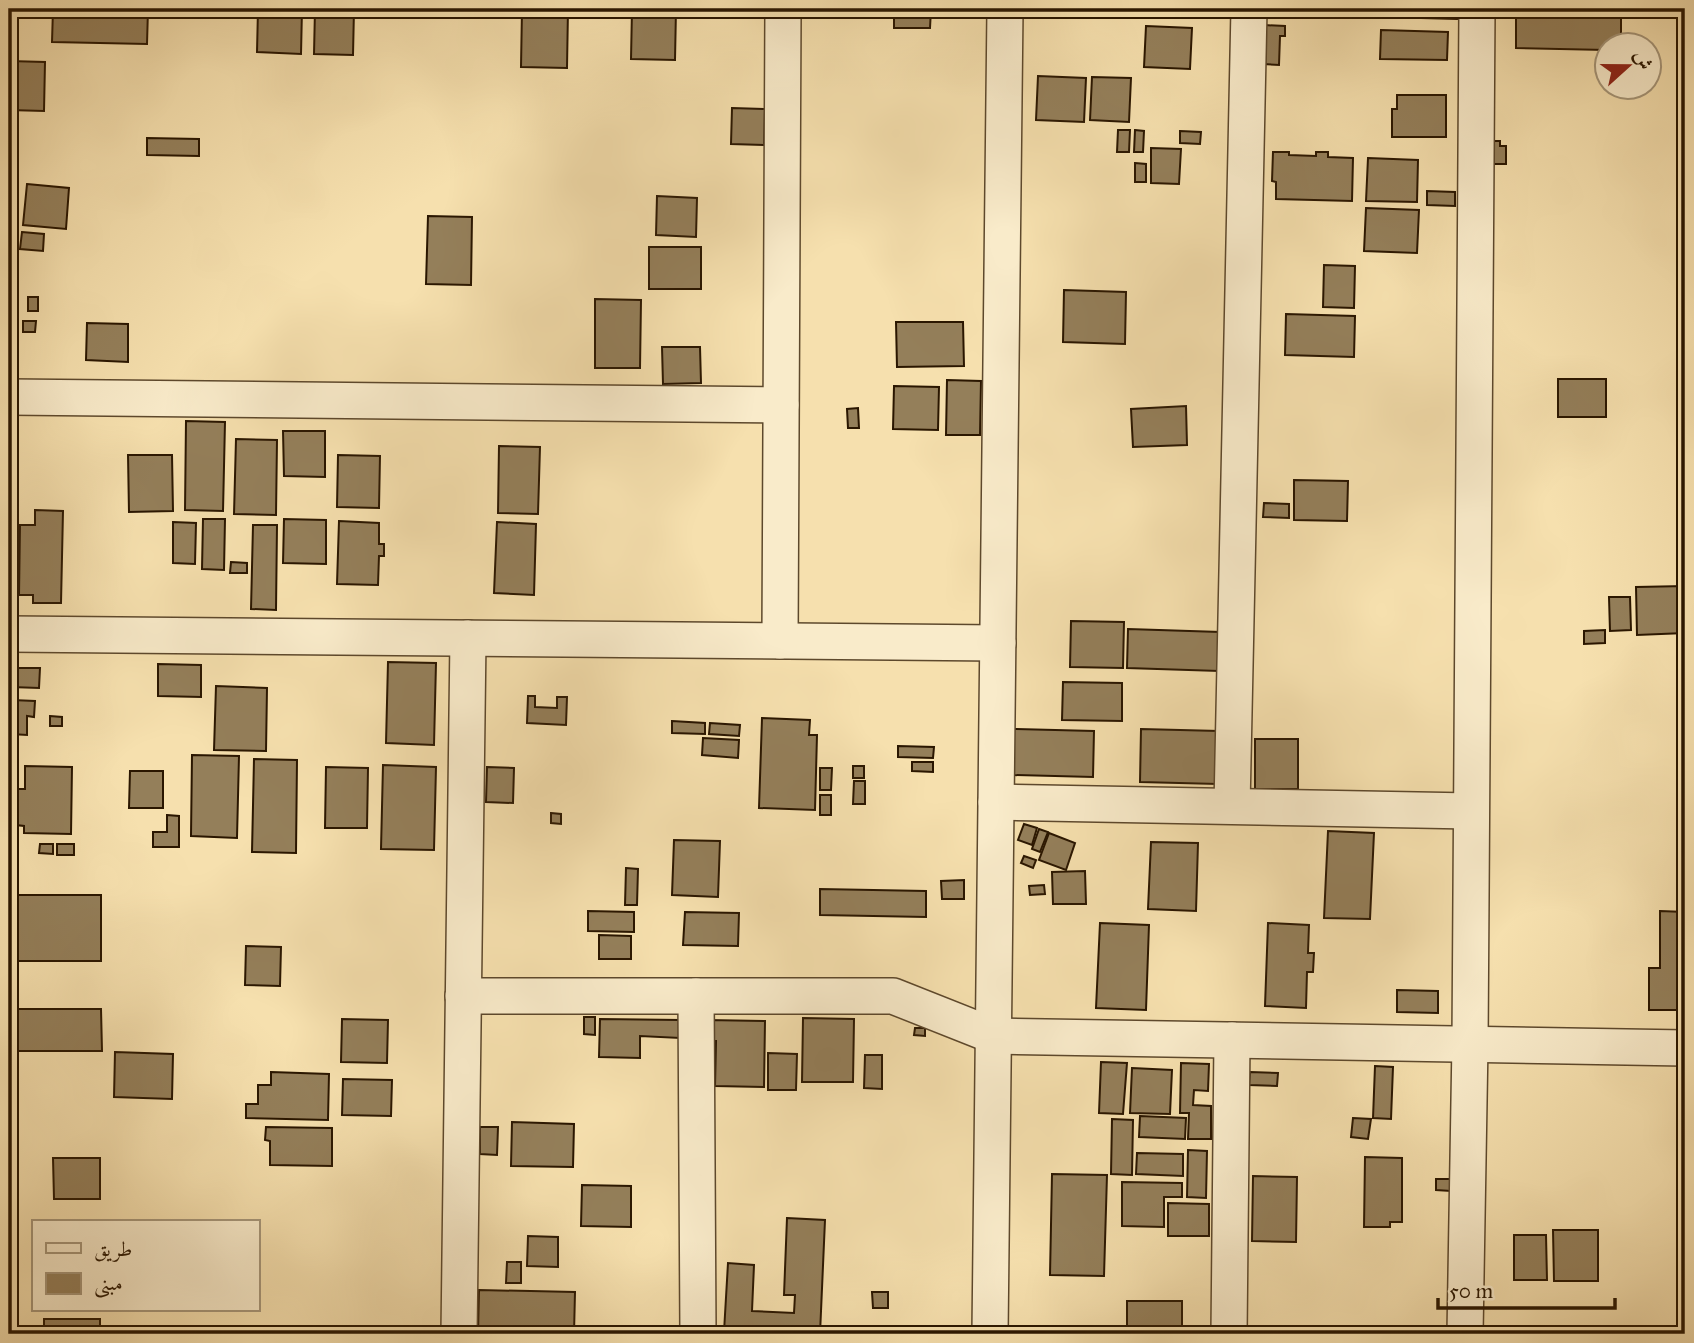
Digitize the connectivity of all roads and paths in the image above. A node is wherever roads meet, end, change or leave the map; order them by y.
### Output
1 (783, 9) edge
2 (1005, 9) edge
3 (1249, 9) edge
4 (1477, 9) edge
5 (9, 397) edge
6 (781, 405) junction
7 (9, 634) edge
8 (468, 638) junction
9 (780, 641) junction
10 (998, 643) junction
11 (996, 802) junction
12 (1232, 806) junction
13 (1471, 811) junction
14 (463, 996) junction
15 (696, 996) junction
16 (994, 1036) junction
17 (1232, 1040) junction
18 (1470, 1043) junction
19 (1685, 1048) edge
20 (459, 1334) edge
21 (698, 1334) edge
22 (990, 1334) edge
23 (1228, 1334) edge
24 (1465, 1334) edge

1 - 6 street
2 - 10 street
3 - 12 street
4 - 13 street
5 - 6 street
6 - 9 street
7 - 8 street
8 - 9 street
8 - 14 street
9 - 10 street
10 - 11 street
11 - 12 street
11 - 16 street
12 - 13 street
13 - 18 street
14 - 15 street
14 - 20 street
15 - 16 street
15 - 21 street
16 - 17 street
16 - 22 street
17 - 18 street
17 - 23 street
18 - 19 street
18 - 24 street

